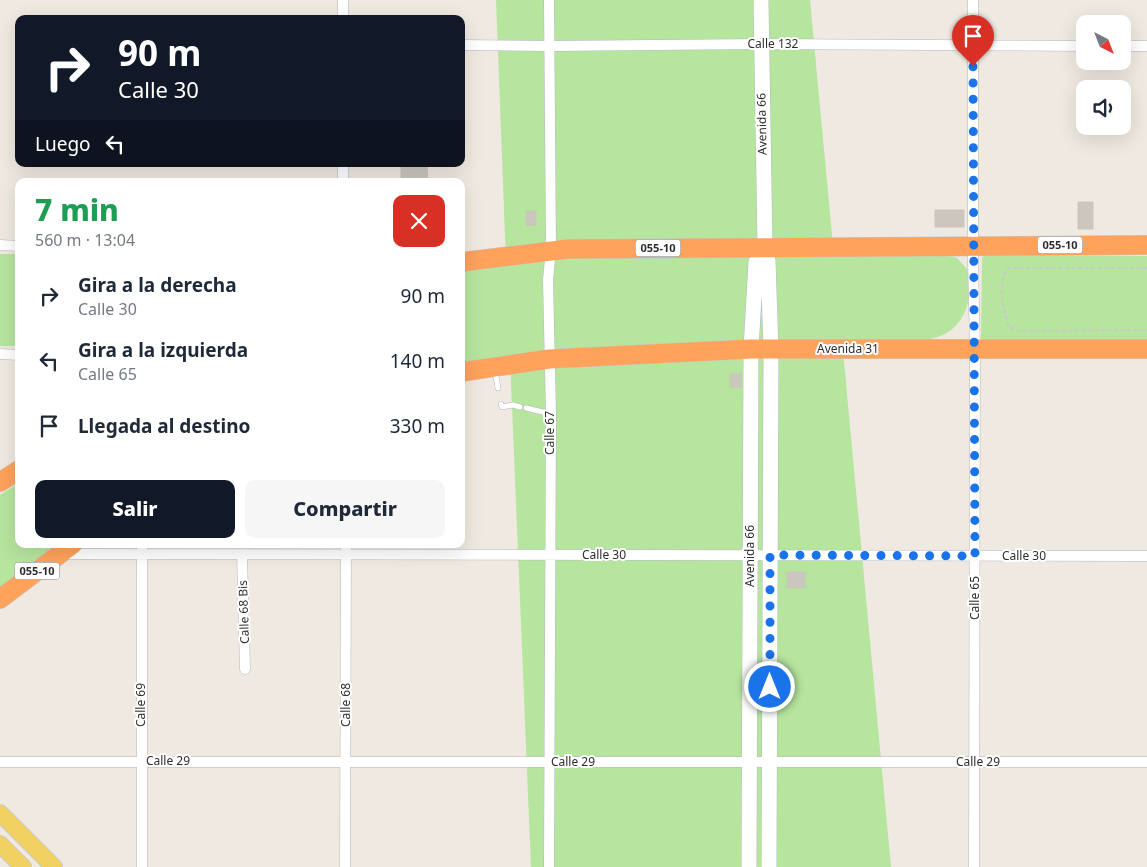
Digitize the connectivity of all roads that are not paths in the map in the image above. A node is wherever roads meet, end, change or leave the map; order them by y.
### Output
1 (343, 0) edge
2 (549, 0) edge
3 (761, 0) edge
4 (973, 0) edge
5 (343, 15) edge
6 (761, 44) junction
7 (465, 45) edge
8 (549, 46) junction
9 (973, 46) junction
10 (1076, 46) edge
11 (1131, 46) edge
12 (1147, 46) edge
13 (0, 245) edge
14 (973, 245) junction
15 (1147, 245) edge
16 (15, 246) edge
17 (765, 247) junction
18 (551, 250) junction
19 (465, 261) edge
20 (751, 349) junction
21 (771, 349) junction
22 (975, 349) junction
23 (1147, 349) edge
24 (0, 354) edge
25 (15, 355) edge
26 (549, 359) junction
27 (495, 366) junction
28 (465, 371) edge
29 (498, 388) dead end
30 (501, 404) dead end
31 (551, 414) junction
32 (15, 473) edge
33 (0, 482) edge
34 (67, 549) edge
35 (142, 549) edge
36 (346, 549) edge
37 (242, 554) junction
38 (550, 555) junction
39 (750, 555) junction
40 (770, 555) junction
41 (975, 556) junction
42 (1147, 556) edge
43 (0, 599) edge
44 (245, 669) dead end
45 (141, 761) junction
46 (345, 761) junction
47 (0, 762) edge
48 (549, 762) junction
49 (750, 762) junction
50 (770, 762) junction
51 (974, 762) junction
52 (1147, 762) edge
53 (0, 813) edge
54 (0, 844) edge
55 (23, 867) edge
56 (54, 867) edge
57 (142, 867) edge
58 (345, 867) edge
59 (549, 867) edge
60 (750, 867) edge
61 (769, 867) edge
62 (974, 867) edge

1 - 5 street
2 - 8 street, Calle 67
3 - 6 main road, Avenida 66
4 - 9 street, Calle 65
6 - 8 street, Calle 132
6 - 9 street, Calle 132
6 - 17 main road, Avenida 66
7 - 8 street, Calle 132
8 - 18 street, Calle 67
9 - 10 street, Calle 132
9 - 14 street, Calle 65
11 - 12 street
13 - 16 street
14 - 15 highway, 055-10
14 - 17 highway, 055-10
14 - 22 street, Calle 65
17 - 18 highway, 055-10
17 - 20 main road, Avenida 66
17 - 21 main road, Avenida 66
18 - 19 highway, 055-10
18 - 26 street, Calle 67
20 - 21 highway, Avenida 31
20 - 26 highway, Avenida 31
20 - 39 main road, Avenida 66
21 - 22 highway, Avenida 31
21 - 40 main road, Avenida 66
22 - 23 highway, Avenida 31
22 - 41 street, Calle 65
24 - 25 street
26 - 27 highway, Avenida 31
26 - 31 street, Calle 67
27 - 28 highway, Avenida 31
27 - 29 lane
30 - 31 lane
31 - 38 street, Calle 67
32 - 33 highway
34 - 35 street, Calle 30
34 - 43 highway, 055-10
35 - 37 street, Calle 30
35 - 45 street, Calle 69
36 - 37 street, Calle 30
36 - 38 street, Calle 30
36 - 46 street, Calle 68
37 - 44 street, Calle 68 Bis
38 - 39 street, Calle 30
38 - 48 street, Calle 67
39 - 40 street, Calle 30
39 - 49 main road, Avenida 66
40 - 41 street, Calle 30
40 - 50 main road, Avenida 66
41 - 42 street, Calle 30
41 - 51 street, Calle 65
45 - 46 street, Calle 29
45 - 47 street, Calle 29
45 - 57 street, Calle 69
46 - 48 street, Calle 29
46 - 58 street, Calle 68
48 - 49 street, Calle 29
48 - 59 street, Calle 67
49 - 50 street, Calle 29
49 - 60 main road, Avenida 66
50 - 51 street, Calle 29
50 - 61 main road, Avenida 66
51 - 52 street, Calle 29
51 - 62 street, Calle 65
53 - 56 main road
54 - 55 main road

